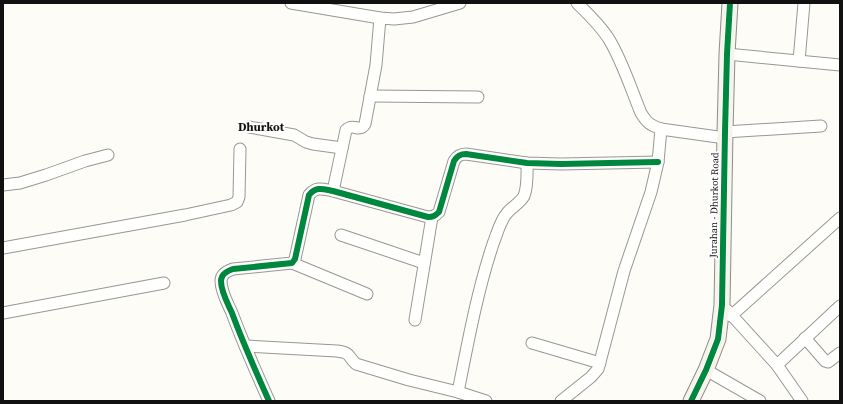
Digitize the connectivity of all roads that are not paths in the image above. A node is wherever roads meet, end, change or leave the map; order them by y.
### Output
1 (291, 3) edge
2 (460, 3) edge
3 (577, 3) edge
4 (730, 3) edge
5 (804, 3) edge
6 (380, 18) junction
7 (727, 54) junction
8 (799, 61) junction
9 (840, 66) edge
10 (370, 96) junction
11 (478, 97) dead end
12 (821, 126) dead end
13 (249, 127) dead end
14 (661, 129) junction
15 (725, 135) junction
16 (342, 148) junction
17 (240, 149) dead end
18 (108, 155) dead end
19 (658, 162) junction
20 (527, 163) junction
21 (3, 186) edge
22 (333, 191) junction
23 (432, 217) junction
24 (840, 218) edge
25 (341, 235) dead end
26 (3, 248) edge
27 (292, 263) junction
28 (424, 263) junction
29 (164, 283) dead end
30 (367, 294) dead end
31 (840, 306) edge
32 (727, 311) junction
33 (3, 312) edge
34 (415, 320) dead end
35 (805, 338) junction
36 (532, 343) dead end
37 (245, 346) junction
38 (840, 353) edge
39 (600, 363) junction
40 (776, 365) junction
41 (706, 370) junction
42 (458, 392) junction
43 (269, 401) edge
44 (486, 401) edge
45 (561, 401) edge
46 (691, 401) edge
47 (760, 401) edge
48 (802, 401) edge

1 - 6 street
2 - 6 street
3 - 14 street
4 - 7 street, Jurahan - Dhurkot Road
5 - 8 street
6 - 10 street
7 - 8 street
7 - 15 street, Jurahan - Dhurkot Road
8 - 9 street
10 - 11 street
10 - 16 street
12 - 15 street
13 - 16 street
14 - 15 street
14 - 19 street
15 - 32 street, Jurahan - Dhurkot Road
16 - 22 street
17 - 26 street
18 - 21 street
19 - 20 street
19 - 39 street
20 - 23 street
20 - 42 street
22 - 23 street
22 - 27 street
23 - 28 street
24 - 32 street
25 - 28 street
27 - 30 street
27 - 37 street
28 - 34 street
29 - 33 street
31 - 35 street
32 - 40 street
32 - 41 street, Jurahan - Dhurkot Road
35 - 38 street
35 - 40 street
36 - 39 street
37 - 42 street
37 - 43 street
39 - 45 street
40 - 48 street
41 - 46 street, Jurahan - Dhurkot Road
41 - 47 street
42 - 44 street

